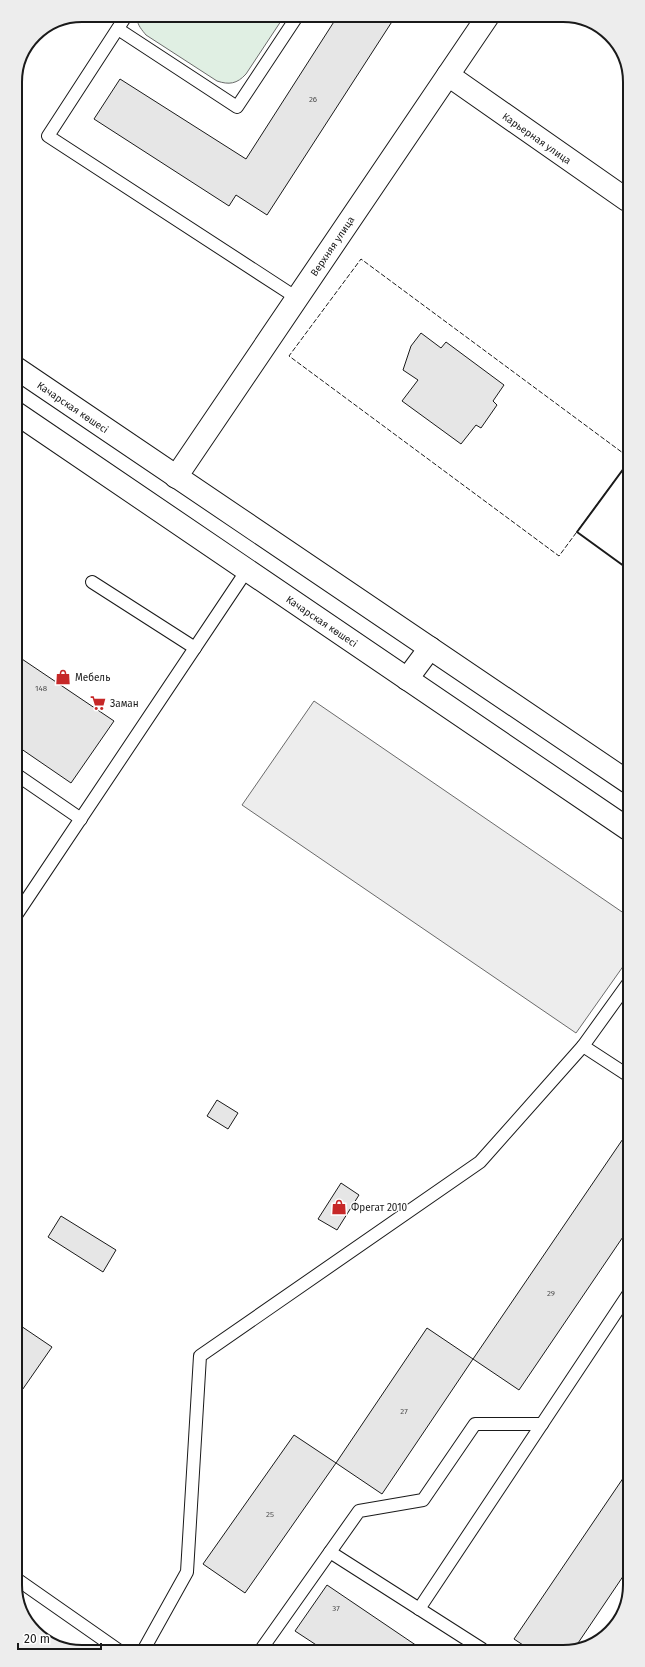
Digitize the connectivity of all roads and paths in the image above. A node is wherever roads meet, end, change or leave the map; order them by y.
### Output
1 (293, 22) edge
2 (484, 22) edge
3 (121, 24) edge
4 (448, 75) junction
5 (623, 197) edge
6 (297, 298) junction
7 (22, 372) edge
8 (22, 418) edge
9 (176, 477) junction
10 (247, 570) junction
11 (92, 582) dead end
12 (195, 648) junction
13 (430, 648) junction
14 (407, 679) junction
15 (22, 778) edge
16 (623, 779) edge
17 (81, 818) junction
18 (623, 826) edge
19 (22, 906) edge
20 (623, 990) edge
21 (583, 1046) junction
22 (623, 1072) edge
23 (623, 1301) edge
24 (542, 1424) junction
25 (330, 1552) junction
26 (22, 1583) edge
27 (419, 1609) junction
28 (111, 1645) edge
29 (146, 1645) edge
30 (264, 1645) edge
31 (476, 1645) edge

1 - 3 lane
2 - 4 main road, Верхняя улица
3 - 6 lane
4 - 5 main road, Карьерная улица
4 - 6 main road, Верхняя улица
6 - 9 main road, Верхняя улица
7 - 9 main road, Качарская көшесі
8 - 10 main road, Качарская көшесі
9 - 13 main road, Качарская көшесі
10 - 12 lane
10 - 14 main road, Качарская көшесі
11 - 12 lane
12 - 17 lane
13 - 14 main road
13 - 16 main road, Качарская көшесі
14 - 18 main road, Качарская көшесі
15 - 17 lane
17 - 19 lane
20 - 21 lane
21 - 22 lane
21 - 29 lane
23 - 24 lane
24 - 25 lane
24 - 27 lane
25 - 27 lane
25 - 30 lane
26 - 28 lane
27 - 31 lane

